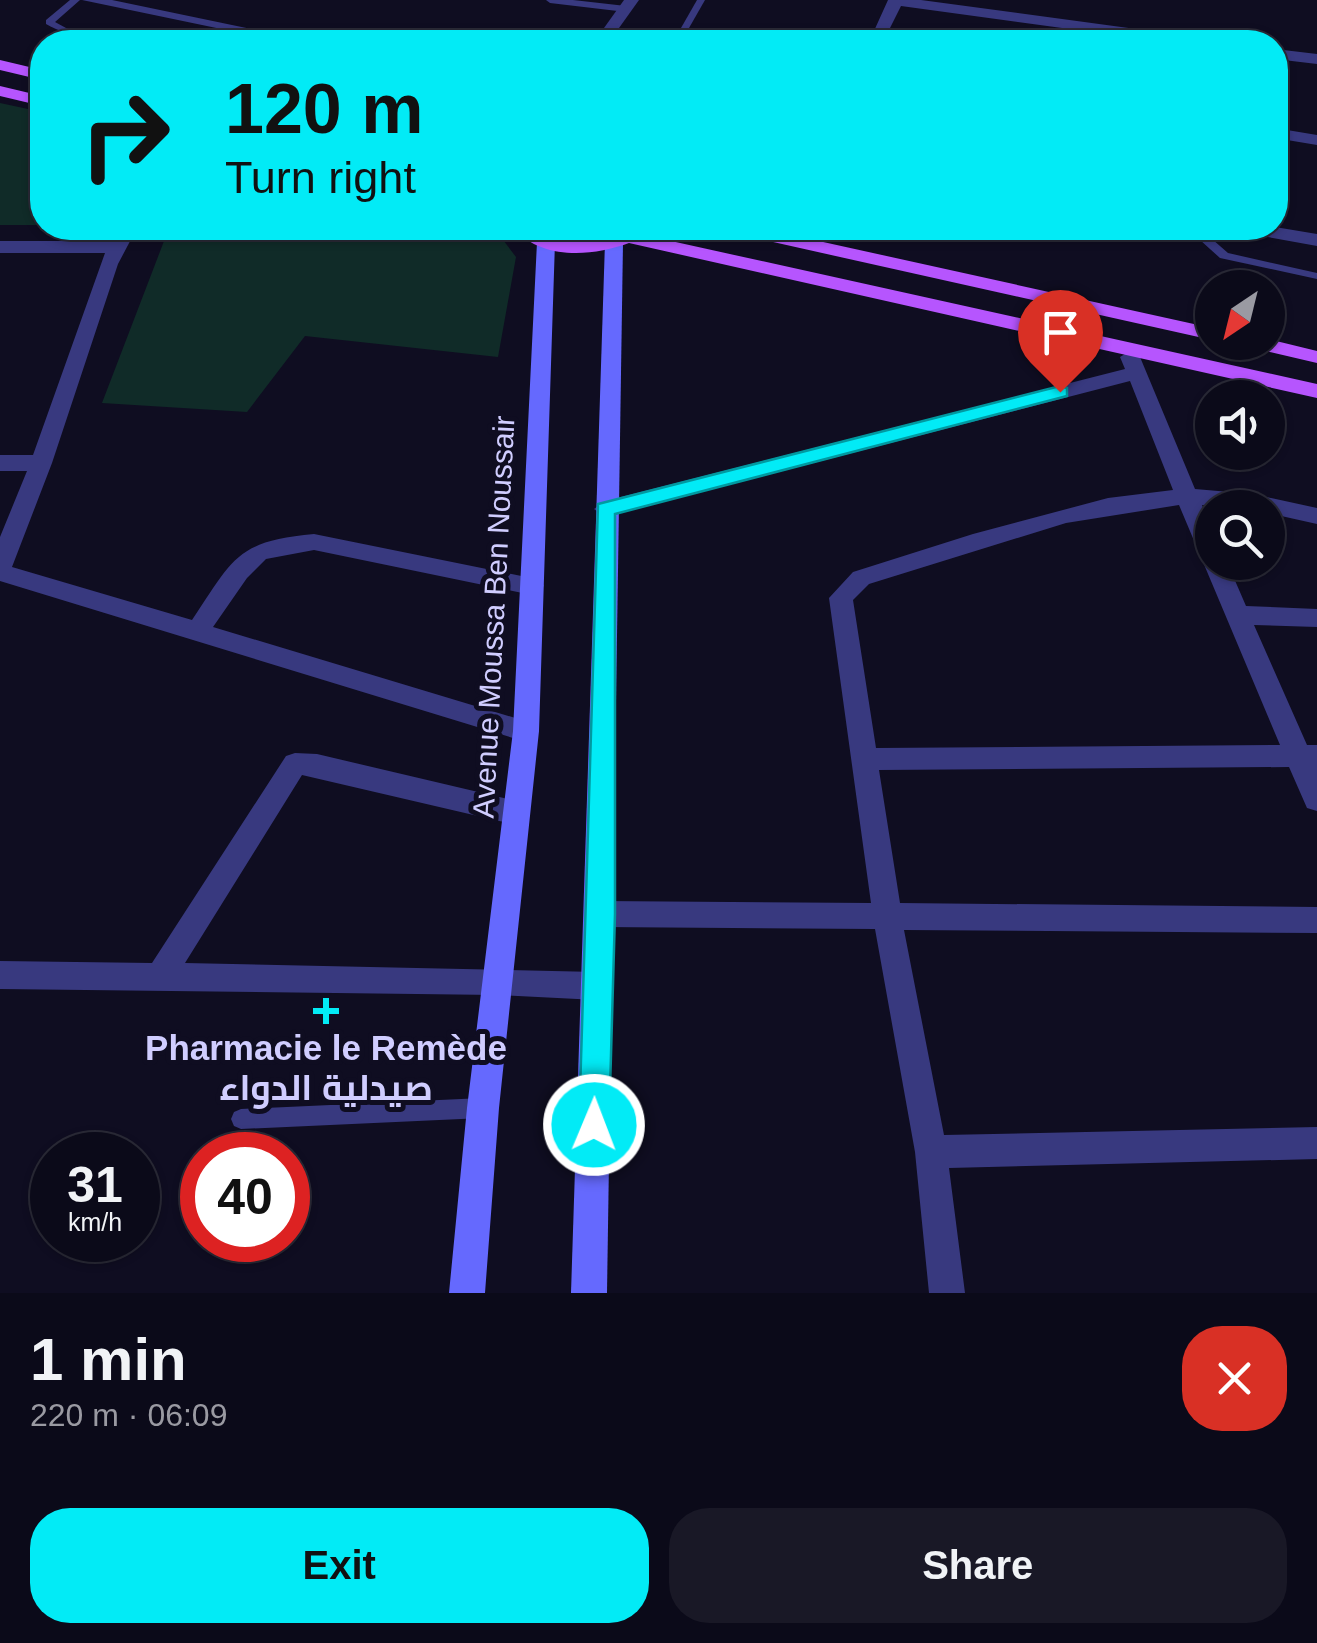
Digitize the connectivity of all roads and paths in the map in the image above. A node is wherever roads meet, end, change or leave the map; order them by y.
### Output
1 (76, 0) edge
2 (89, 0) edge
3 (550, 0) edge
4 (700, 0) edge
5 (896, 1) edge
6 (629, 4) edge
7 (63, 30) edge
8 (244, 30) edge
9 (610, 30) edge
10 (684, 30) edge
11 (882, 30) edge
12 (1107, 30) edge
13 (1288, 56) edge
14 (1317, 59) edge
15 (0, 65) edge
16 (30, 72) edge
17 (0, 91) edge
18 (30, 97) edge
19 (1288, 135) edge
20 (1317, 140) edge
21 (1288, 235) edge
22 (85, 240) edge
23 (121, 240) edge
24 (534, 240) edge
25 (553, 240) edge
26 (611, 240) edge
27 (628, 240) edge
28 (646, 240) edge
29 (791, 240) edge
30 (1206, 240) edge
31 (1317, 240) edge
32 (0, 247) edge
33 (1317, 276) edge
34 (1195, 330) edge
35 (1126, 348) junction
36 (1285, 350) edge
37 (1317, 357) edge
38 (1136, 372) junction
39 (1317, 391) edge
40 (40, 463) junction
41 (0, 464) edge
42 (1186, 497) junction
43 (605, 509) junction
44 (1317, 516) edge
45 (1195, 517) edge
46 (0, 570) edge
47 (1222, 580) edge
48 (532, 586) junction
49 (1237, 615) junction
50 (1317, 618) edge
51 (197, 632) junction
52 (526, 732) junction
53 (1308, 756) edge
54 (864, 759) junction
55 (1317, 800) edge
56 (516, 813) junction
57 (601, 914) junction
58 (886, 915) junction
59 (1317, 920) edge
60 (0, 975) edge
61 (160, 977) junction
62 (496, 981) junction
63 (597, 986) junction
64 (482, 1108) junction
65 (241, 1119) dead end
66 (1317, 1143) edge
67 (931, 1152) junction
68 (467, 1293) edge
69 (589, 1293) edge
70 (947, 1293) edge

1 - 7 lane
2 - 8 street
3 - 6 lane
4 - 10 lane
5 - 11 street
5 - 12 street
6 - 9 street
13 - 14 street
15 - 16 main road
17 - 18 main road
19 - 20 street
21 - 31 street
22 - 32 street
23 - 40 street
24 - 48 street, Avenue Moussa Ben Noussair
25 - 26 main road
27 - 43 street
28 - 35 main road
29 - 34 main road
30 - 33 lane
35 - 38 street
35 - 39 main road
36 - 37 main road
38 - 42 street
38 - 43 street
40 - 41 street
40 - 46 street
42 - 44 street
42 - 45 street
42 - 54 street
43 - 57 street
46 - 51 street
47 - 49 street
48 - 51 street
48 - 52 street, Avenue Moussa Ben Noussair
49 - 50 street
49 - 53 street
51 - 52 street
52 - 56 street, Avenue Moussa Ben Noussair
53 - 54 street
53 - 55 street
54 - 58 street
56 - 61 street
56 - 62 street, Avenue Moussa Ben Noussair
57 - 58 street
57 - 63 street
58 - 59 street
58 - 67 street
60 - 61 street
61 - 62 street
62 - 63 street
62 - 64 street, Avenue Moussa Ben Noussair
63 - 69 street
64 - 65 lane
64 - 68 street, Avenue Moussa Ben Noussair
66 - 67 street
67 - 70 street

